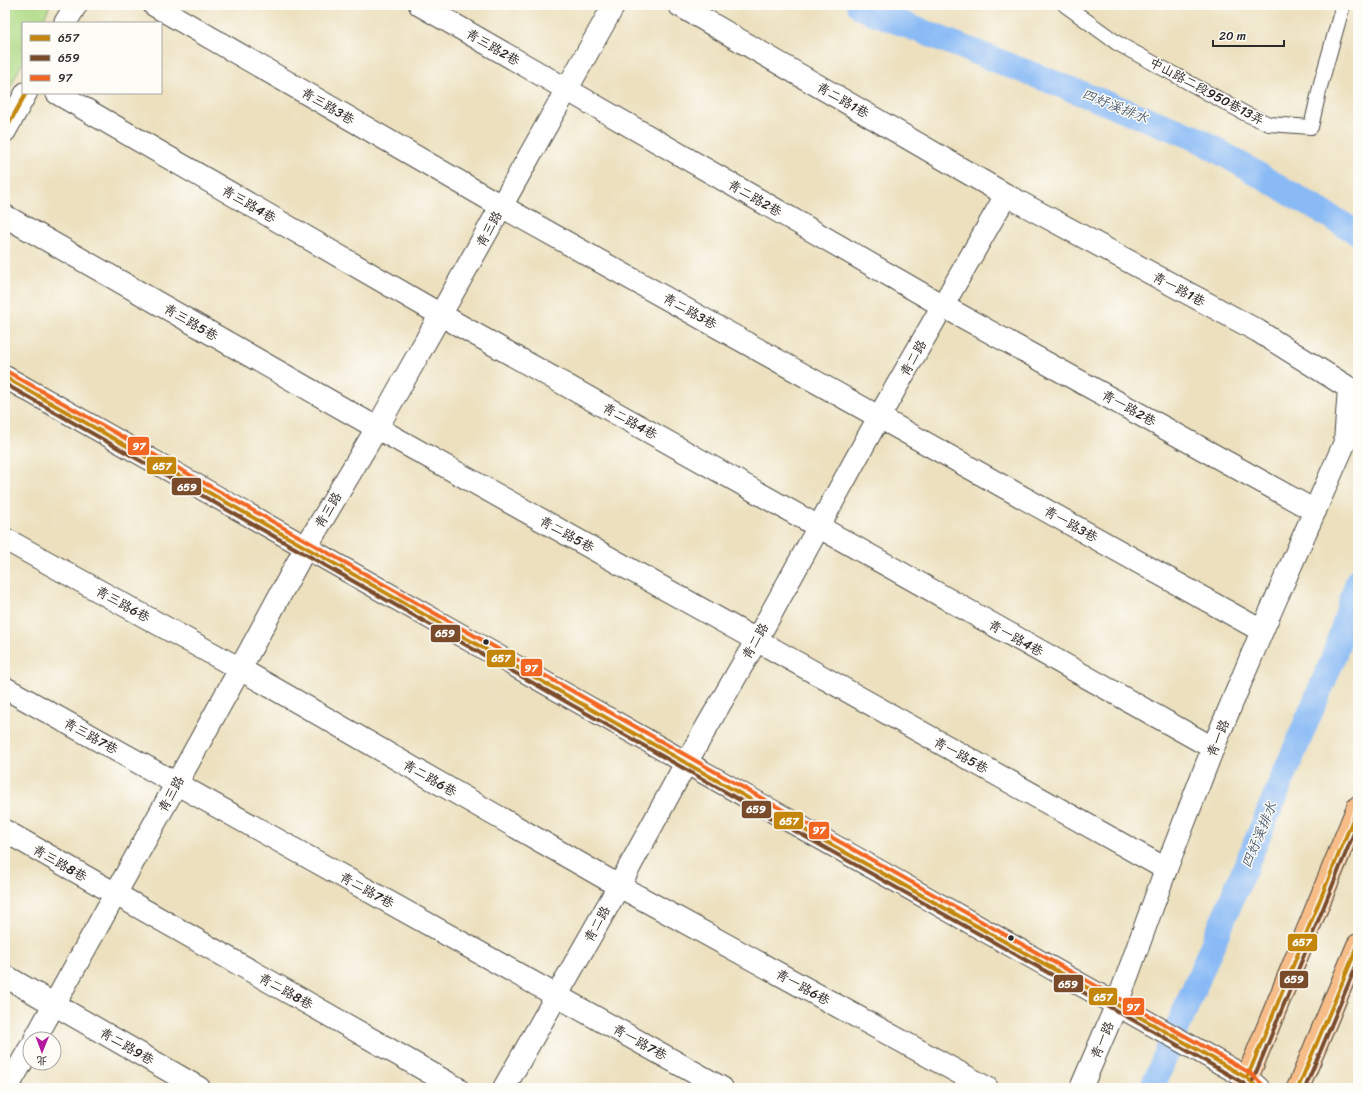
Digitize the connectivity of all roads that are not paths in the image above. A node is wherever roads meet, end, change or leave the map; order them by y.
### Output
1 (76, 5) edge
2 (154, 5) edge
3 (420, 5) edge
4 (614, 5) edge
5 (679, 5) edge
6 (1065, 5) edge
7 (1343, 5) edge
8 (67, 22) edge
9 (567, 89) junction
10 (25, 94) edge
11 (59, 94) edge
12 (5, 131) edge
13 (1006, 195) junction
14 (501, 206) junction
15 (5, 216) edge
16 (942, 306) junction
17 (441, 315) junction
18 (5, 377) edge
19 (1349, 388) joint
20 (880, 416) junction
21 (377, 428) junction
22 (1315, 511) junction
23 (819, 527) junction
24 (5, 539) edge
25 (306, 547) junction
26 (1262, 631) junction
27 (756, 641) junction
28 (240, 669) junction
29 (5, 688) edge
30 (1213, 748) junction
31 (686, 763) junction
32 (177, 783) junction
33 (1358, 807) edge
34 (5, 831) edge
35 (1166, 869) junction
36 (619, 886) junction
37 (116, 894) junction
38 (1358, 945) edge
39 (5, 976) edge
40 (557, 996) junction
41 (55, 1004) junction
42 (1117, 1004) junction
43 (40, 1031) edge
44 (22, 1062) edge
45 (1249, 1085) edge
46 (7, 1088) edge
47 (199, 1088) edge
48 (458, 1088) edge
49 (504, 1088) edge
50 (722, 1088) edge
51 (987, 1088) edge
52 (1081, 1088) edge
53 (1298, 1088) edge

1 - 8 street
2 - 14 street, 青三路3巷
3 - 9 street, 青三路2巷
4 - 9 street, 青三路
5 - 13 street, 青二路1巷
6 - 7 lane, 中山路二段950巷13弄
9 - 14 street, 青三路
9 - 16 street, 青二路2巷
10 - 12 street
11 - 17 street, 青三路4巷
13 - 16 street, 青二路
13 - 19 street, 青一路1巷
14 - 17 street, 青三路
14 - 20 street, 青二路3巷
15 - 21 street, 青三路5巷
16 - 20 street, 青二路
16 - 22 street, 青一路2巷
17 - 21 street, 青三路
17 - 23 street, 青二路4巷
18 - 25 street
19 - 22 street, 青一路
20 - 23 street, 青二路
20 - 26 street, 青一路3巷
21 - 25 street, 青三路
21 - 27 street, 青二路5巷
22 - 26 street, 青一路
23 - 27 street, 青二路
23 - 30 street, 青一路4巷
24 - 28 street, 青三路6巷
25 - 28 street, 青三路
25 - 31 street
26 - 30 street, 青一路
27 - 31 street, 青二路
27 - 35 street, 青一路5巷
28 - 32 street, 青三路
28 - 36 street, 青二路6巷
29 - 32 street, 青三路7巷
30 - 35 street, 青一路
31 - 36 street, 青二路
31 - 42 street
32 - 37 street, 青三路
32 - 40 street, 青二路7巷
33 - 45 main road
34 - 37 street, 青三路8巷
35 - 42 street, 青一路
36 - 40 street, 青二路
36 - 51 street, 青一路6巷
37 - 41 street, 青三路
37 - 48 street, 青二路8巷
38 - 53 main road
39 - 41 street, 青二路9巷
40 - 49 street, 青二路
40 - 50 street, 青一路7巷
41 - 43 street, 青三路
41 - 47 street, 青二路9巷
42 - 45 street
42 - 52 street, 青一路
44 - 46 street

